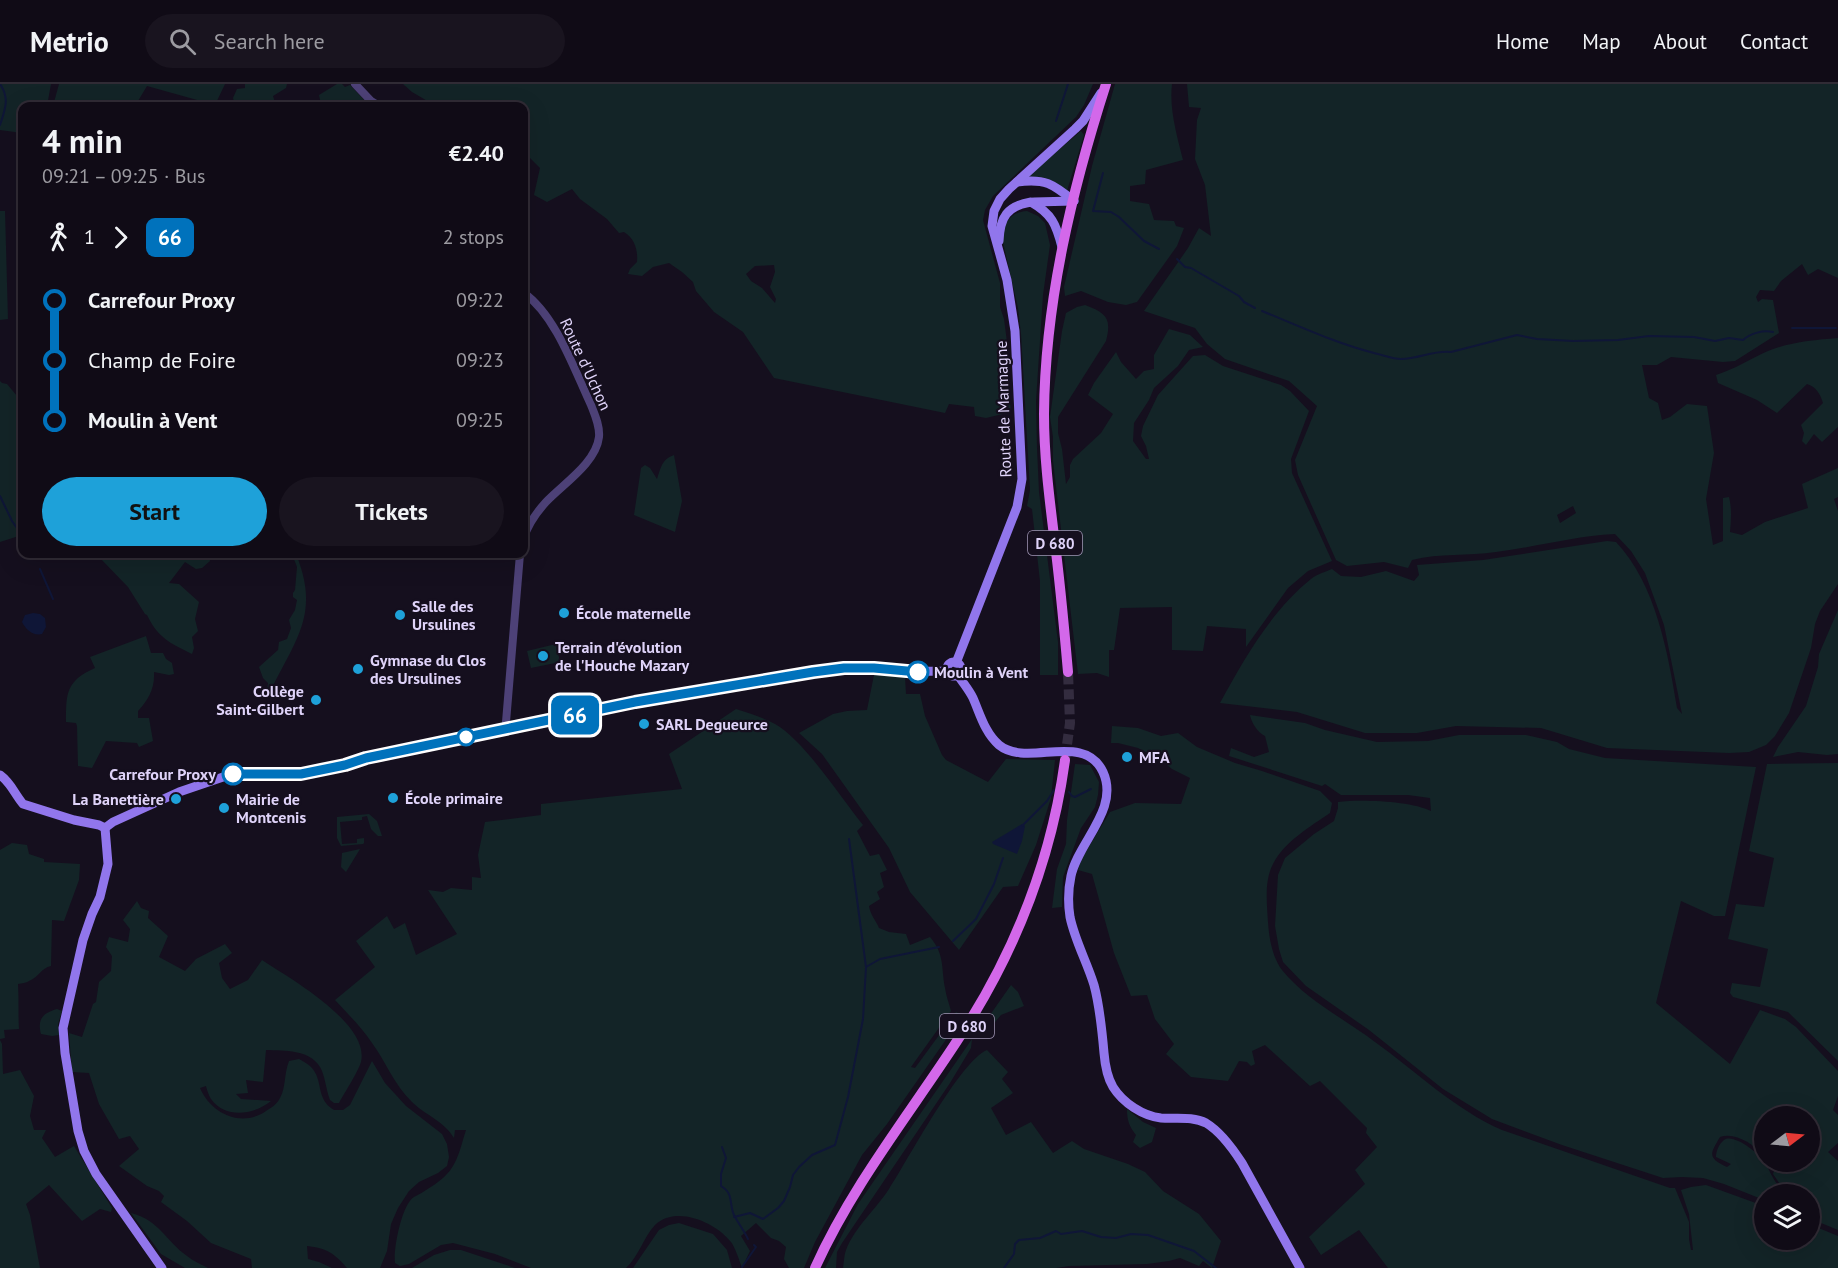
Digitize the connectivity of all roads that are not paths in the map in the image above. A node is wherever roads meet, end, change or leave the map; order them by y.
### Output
1 (355, 84) edge
2 (1106, 85) edge
3 (373, 102) edge
4 (1016, 183) junction
5 (1074, 201) junction
6 (1031, 202) junction
7 (1062, 247) junction
8 (999, 252) junction
9 (528, 296) edge
10 (528, 526) edge
11 (520, 558) edge
12 (956, 663) junction
13 (947, 671) junction
14 (1068, 672) tunnel mouth
15 (958, 675) junction
16 (507, 728) junction
17 (1065, 760) tunnel mouth
18 (0, 775) edge
19 (109, 825) junction
20 (162, 1268) edge
21 (814, 1268) edge
22 (1300, 1268) edge

1 - 3 street
2 - 4 main road, Route de Marmagne
2 - 5 main road, D 680
4 - 5 main road
4 - 8 main road, Route de Marmagne
5 - 6 main road, Route de Marmagne
5 - 7 main road, D 680
6 - 7 main road
6 - 8 main road, Route de Marmagne
7 - 14 main road, D 680
8 - 12 main road, Route de Marmagne
9 - 10 street, Route d'Uchon
11 - 16 street
12 - 13 main road
12 - 15 main road
13 - 15 main road
13 - 16 main road
15 - 22 main road
16 - 19 main road
17 - 21 main road, D 680
18 - 19 main road
19 - 20 main road

